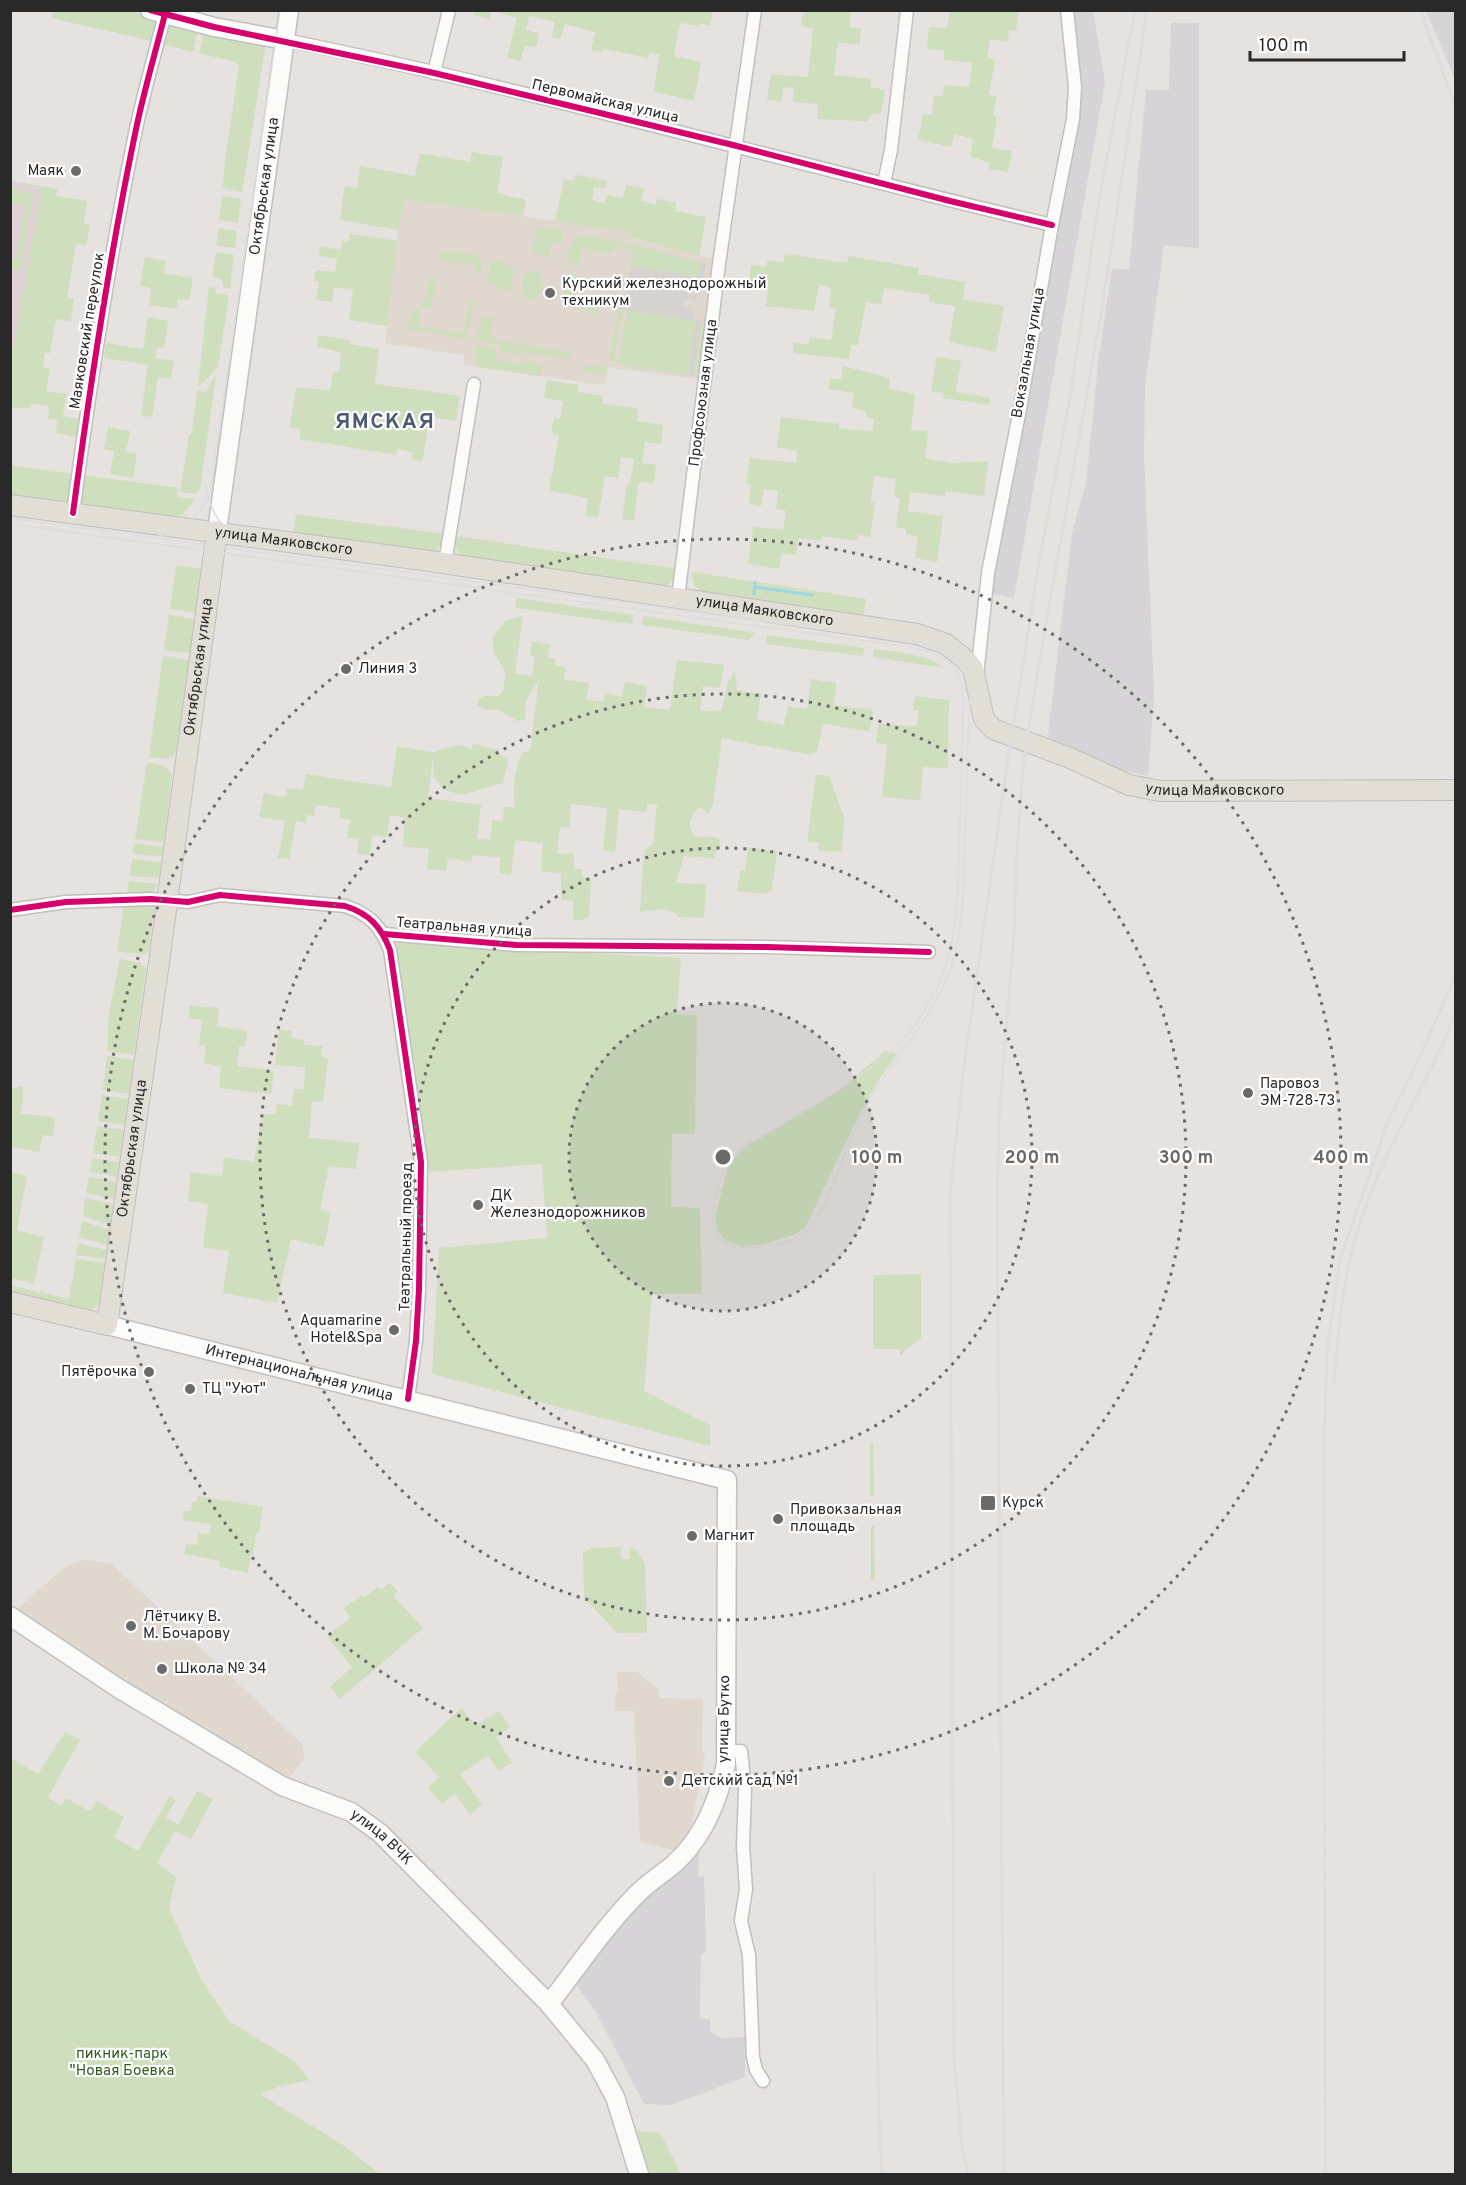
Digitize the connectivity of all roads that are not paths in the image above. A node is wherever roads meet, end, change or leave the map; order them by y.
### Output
1 (289, 10) edge
2 (449, 10) edge
3 (755, 10) edge
4 (907, 10) edge
5 (1067, 10) edge
6 (157, 12) edge
7 (285, 40) junction
8 (434, 73) junction
9 (736, 146) junction
10 (884, 183) junction
11 (1052, 225) junction
12 (474, 384) dead end
13 (10, 505) edge
14 (73, 513) junction
15 (217, 531) junction
16 (445, 564) junction
17 (678, 598) junction
18 (981, 627) junction
19 (957, 651) junction
20 (978, 695) junction
21 (1455, 790) edge
22 (167, 900) junction
23 (10, 909) edge
24 (384, 934) junction
25 (929, 952) dead end
26 (10, 1302) edge
27 (107, 1325) junction
28 (408, 1399) junction
29 (727, 1480) joint
30 (10, 1616) edge
31 (726, 1751) junction
32 (549, 2004) junction
33 (764, 2081) dead end
34 (639, 2175) edge

1 - 7 main road, Октябрьская улица
2 - 8 street
3 - 9 street, Профсоюзная улица
4 - 10 street
5 - 11 street, Вокзальная улица
6 - 7 main road, Первомайская улица
6 - 14 street, Маяковский переулок
7 - 8 street, Первомайская улица
7 - 15 main road, Октябрьская улица
8 - 9 street, Первомайская улица
9 - 10 street, Первомайская улица
9 - 17 street, Профсоюзная улица
10 - 11 street, Первомайская улица
11 - 18 street, Вокзальная улица
12 - 16 street
13 - 14 main road, улица Маяковского
14 - 15 main road, улица Маяковского
15 - 16 main road, улица Маяковского
15 - 22 main road, Октябрьская улица
16 - 17 main road, улица Маяковского
17 - 19 main road, улица Маяковского
18 - 19 street
18 - 20 street, Вокзальная улица
19 - 20 main road, улица Маяковского
20 - 21 main road, улица Маяковского
22 - 23 street, Театральная улица
22 - 24 street, Театральная улица
22 - 27 main road, Октябрьская улица
24 - 25 street, Театральная улица
24 - 28 street, Театральный проезд
26 - 27 main road, Интернациональная улица
27 - 28 main road, Интернациональная улица
28 - 29 main road, Интернациональная улица
29 - 31 main road, улица Бутко
30 - 32 main road, улица ВЧК
31 - 32 main road, улица Бутко
31 - 33 street
32 - 34 main road, улица ВЧК

